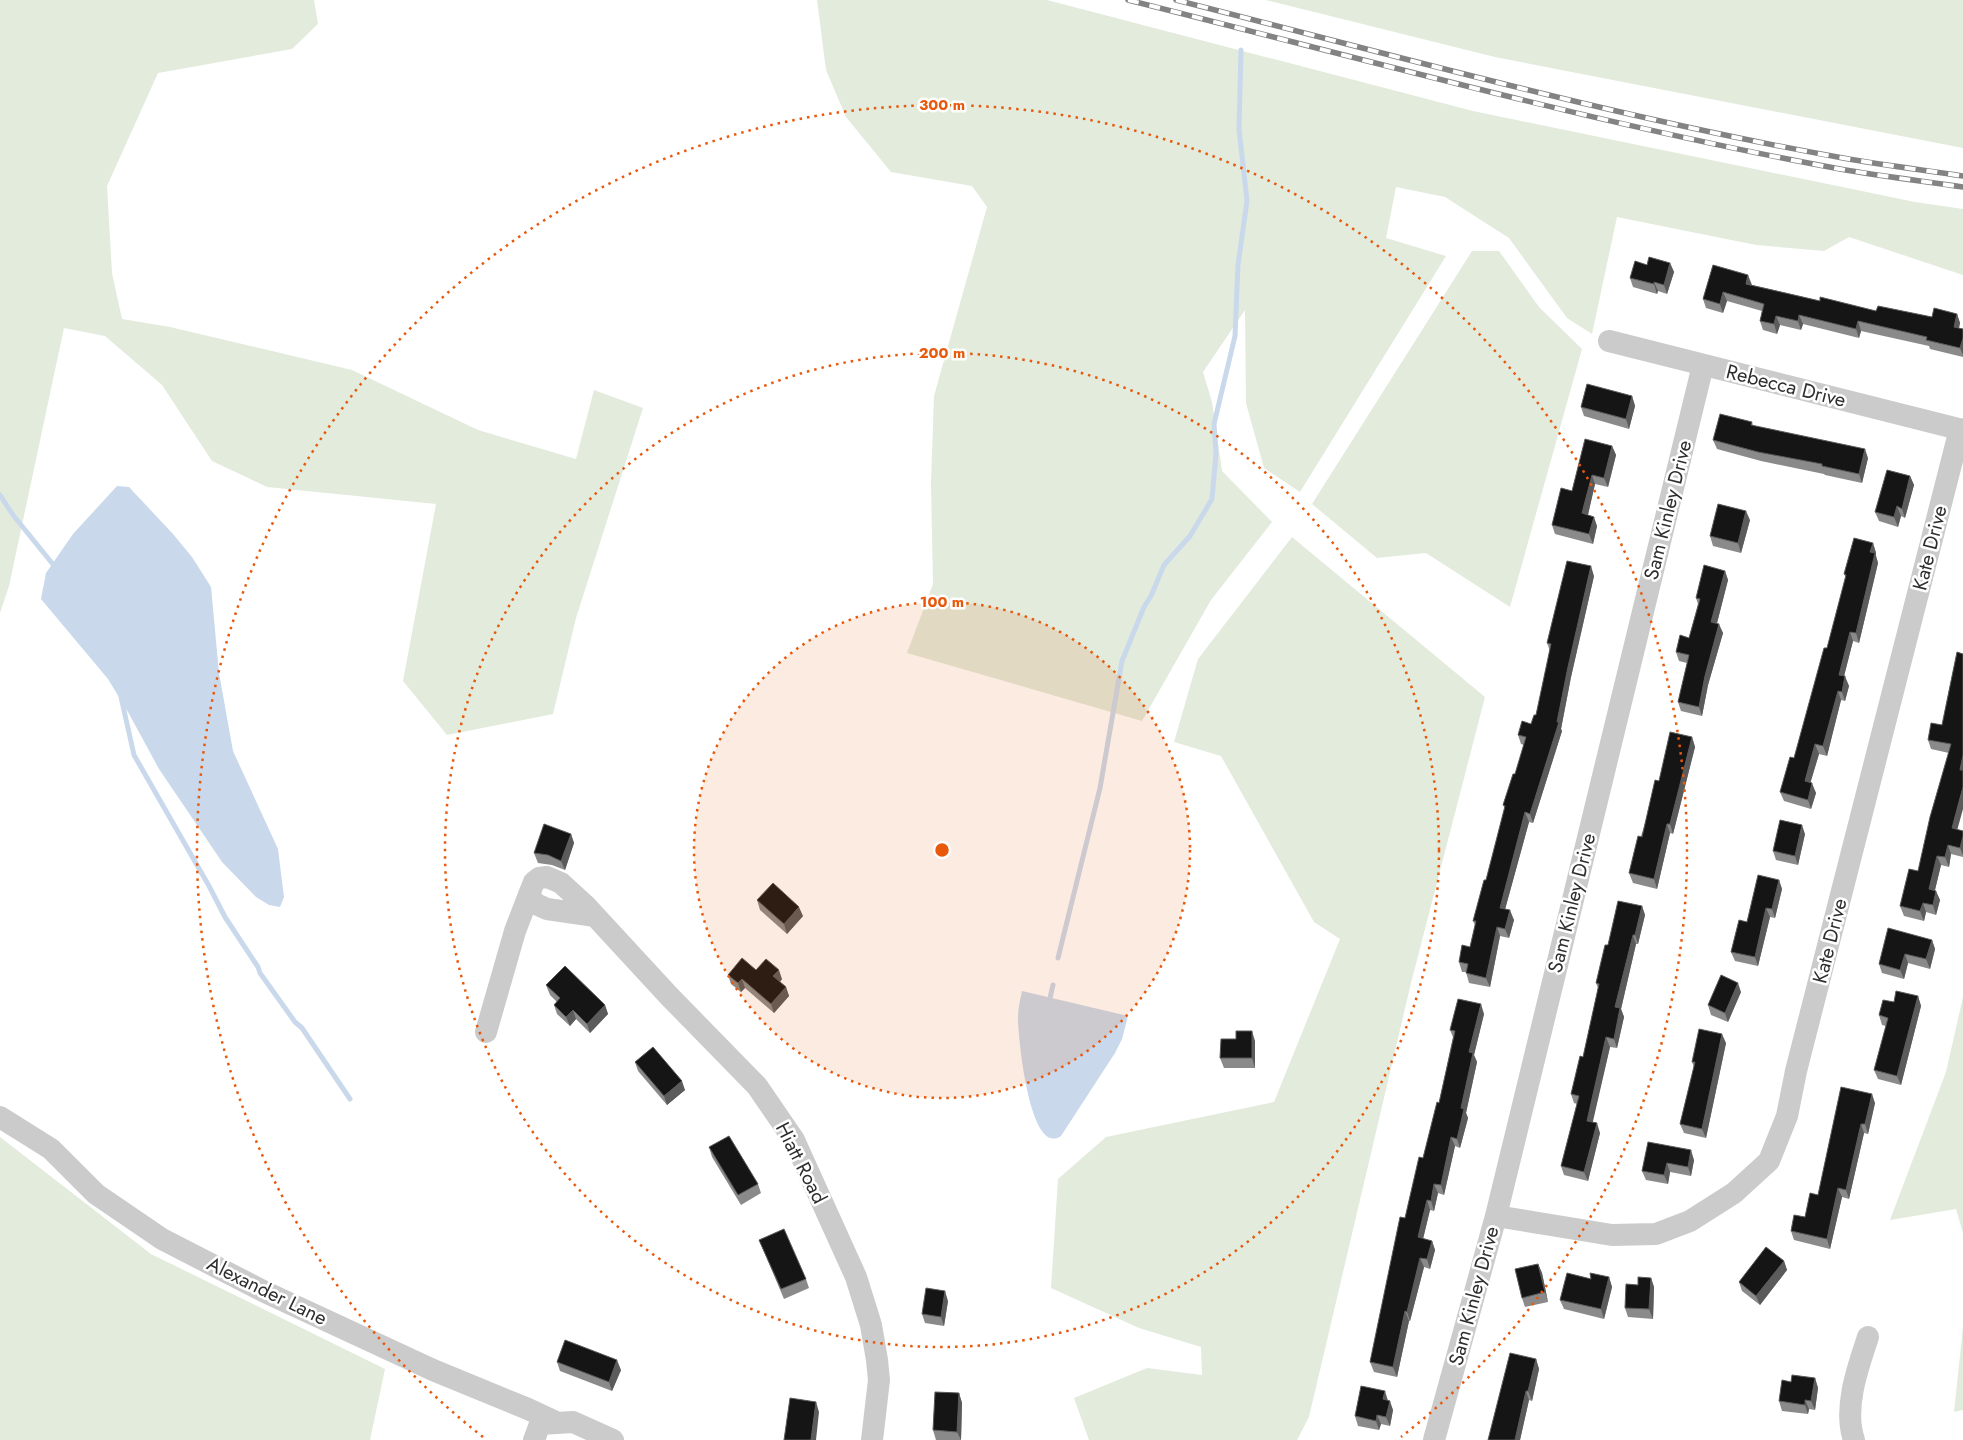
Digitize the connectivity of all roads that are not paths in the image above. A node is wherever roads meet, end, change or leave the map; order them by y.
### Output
1 (1609, 341) dead end
2 (1703, 365) junction
3 (1962, 430) edge
4 (486, 1032) dead end
5 (0, 1117) edge
6 (1496, 1216) junction
7 (1868, 1337) dead end
8 (558, 1423) junction
9 (534, 1440) edge
10 (613, 1440) edge
11 (872, 1440) edge
12 (1434, 1440) edge
13 (1854, 1440) edge

1 - 2 street, Rebecca Drive
2 - 3 street, Rebecca Drive
2 - 6 street, Sam Kinley Drive
3 - 6 street, Kate Drive
4 - 11 street, Hiatt Road
5 - 8 street, Alexander Lane
6 - 12 street, Sam Kinley Drive
7 - 13 street
8 - 9 street
8 - 10 street

